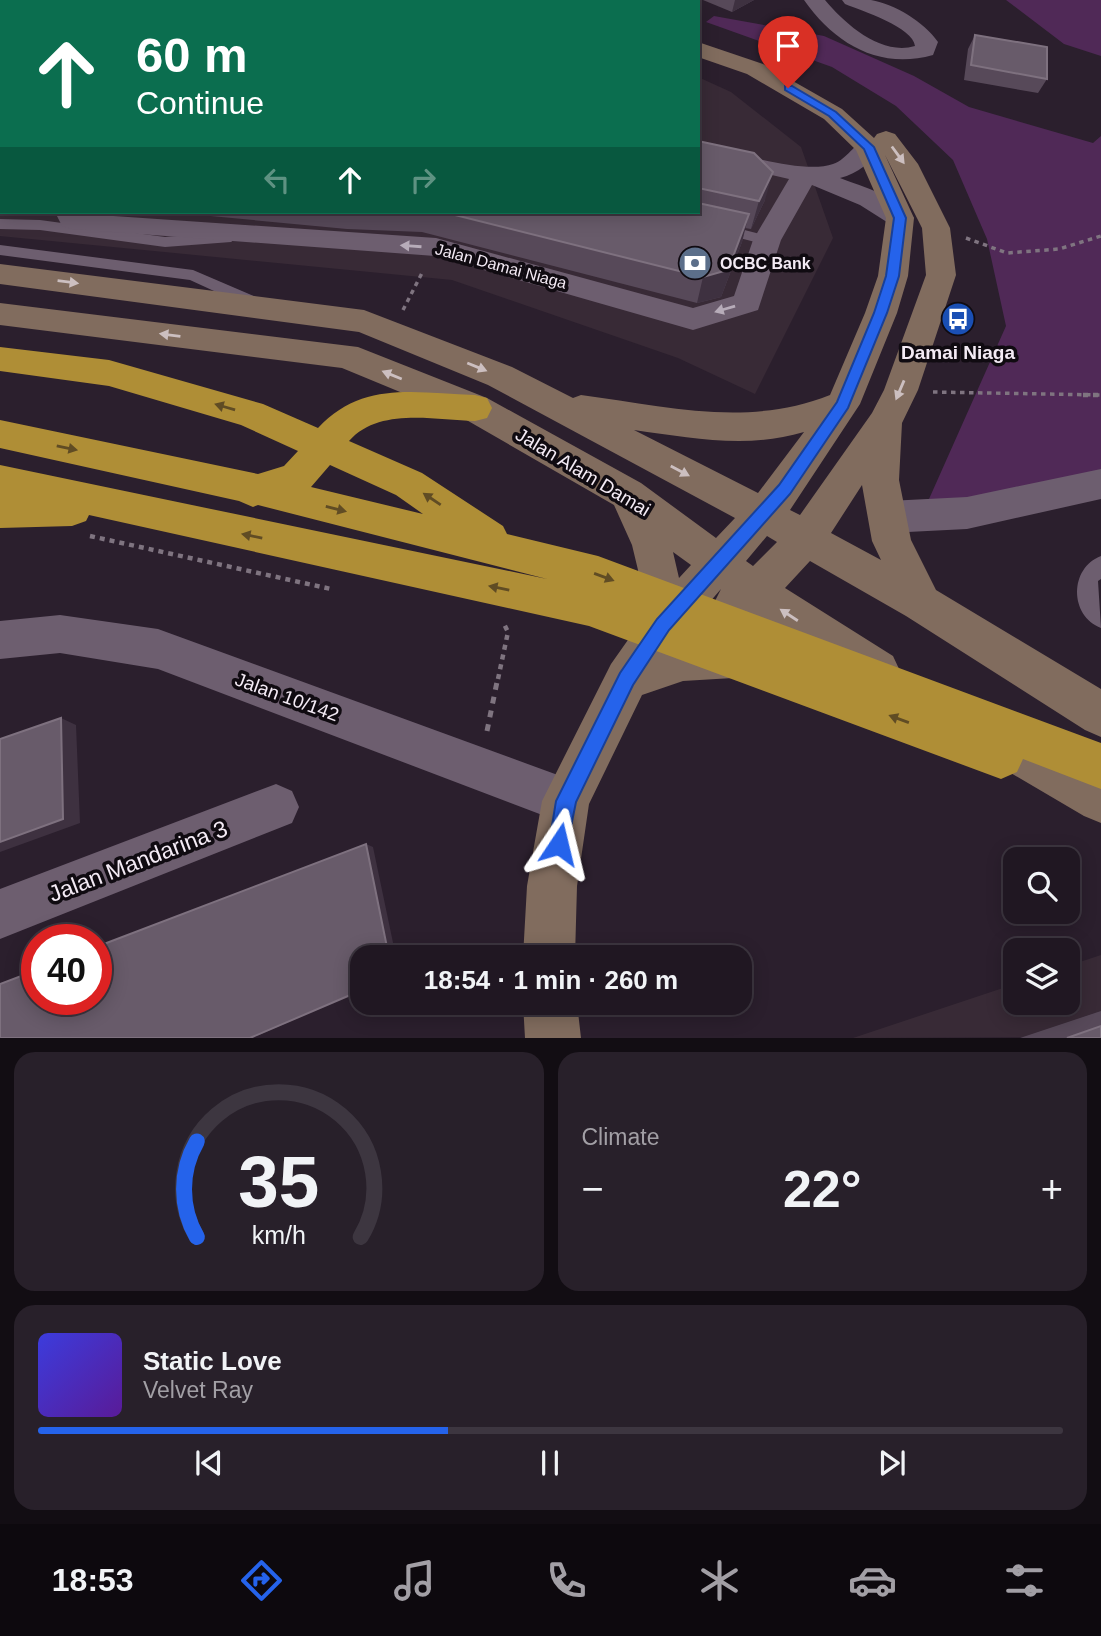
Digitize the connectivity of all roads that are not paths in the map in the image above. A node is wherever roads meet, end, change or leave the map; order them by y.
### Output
1 (814, 0) edge
2 (852, 0) edge
3 (700, 33) edge
4 (700, 50) edge
5 (869, 147) junction
6 (700, 150) edge
7 (806, 173) junction
8 (69, 214) edge
9 (900, 218) junction
10 (38, 219) edge
11 (0, 224) edge
12 (705, 226) edge
13 (267, 235) junction
14 (767, 240) junction
15 (0, 250) edge
16 (0, 274) edge
17 (261, 306) junction
18 (0, 314) edge
19 (0, 359) edge
20 (843, 404) junction
21 (893, 406) junction
22 (558, 407) junction
23 (475, 408) junction
24 (0, 434) edge
25 (0, 480) edge
26 (1101, 484) edge
27 (628, 494) junction
28 (0, 512) edge
29 (764, 515) junction
30 (888, 517) junction
31 (806, 538) junction
32 (719, 562) junction
33 (1101, 565) edge
34 (755, 592) junction
35 (921, 603) junction
36 (589, 607) junction
37 (1101, 618) edge
38 (663, 625) junction
39 (0, 640) edge
40 (856, 659) junction
41 (627, 679) junction
42 (1101, 715) edge
43 (1101, 766) edge
44 (1101, 792) edge
45 (1101, 799) edge
46 (566, 801) junction
47 (275, 807) dead end
48 (0, 914) edge
49 (550, 945) edge
50 (551, 1015) edge
51 (553, 1038) edge

1 - 2 street
3 -> 21 main road
4 - 5 main road
5 - 7 street
5 - 9 main road
6 - 7 street
7 - 9 street
7 - 14 street, Jalan Damai Niaga
8 - 13 street, Jalan Damai Niaga
9 - 20 main road
10 - 11 lane
10 - 13 lane
12 - 14 lane
14 -> 13 street, Jalan Damai Niaga
15 - 17 lane
16 -> 17 main road
17 -> 22 main road
23 -> 18 main road, Jalan Alam Damai
36 -> 19 highway
20 - 22 main road
20 - 29 main road
21 - 30 main road
21 - 31 main road
22 -> 29 main road
23 - 27 main road, Jalan Alam Damai
23 - 28 highway
24 -> 43 highway
36 -> 25 highway
26 - 30 street
27 - 32 main road, Jalan Alam Damai
27 - 38 main road
29 - 31 main road
29 - 32 main road
30 - 35 main road
31 - 34 main road
31 - 35 main road
32 - 34 main road, Jalan Alam Damai
32 - 38 main road
33 - 37 lane
40 -> 34 main road, Jalan Alam Damai
34 - 41 main road
35 - 42 main road
44 -> 36 highway
38 - 41 main road
39 - 46 street, Jalan 10/142
40 - 41 main road
40 - 45 main road, Jalan Alam Damai
41 - 46 main road
46 - 49 main road
47 - 48 street, Jalan Mandarina 3
50 - 51 main road

